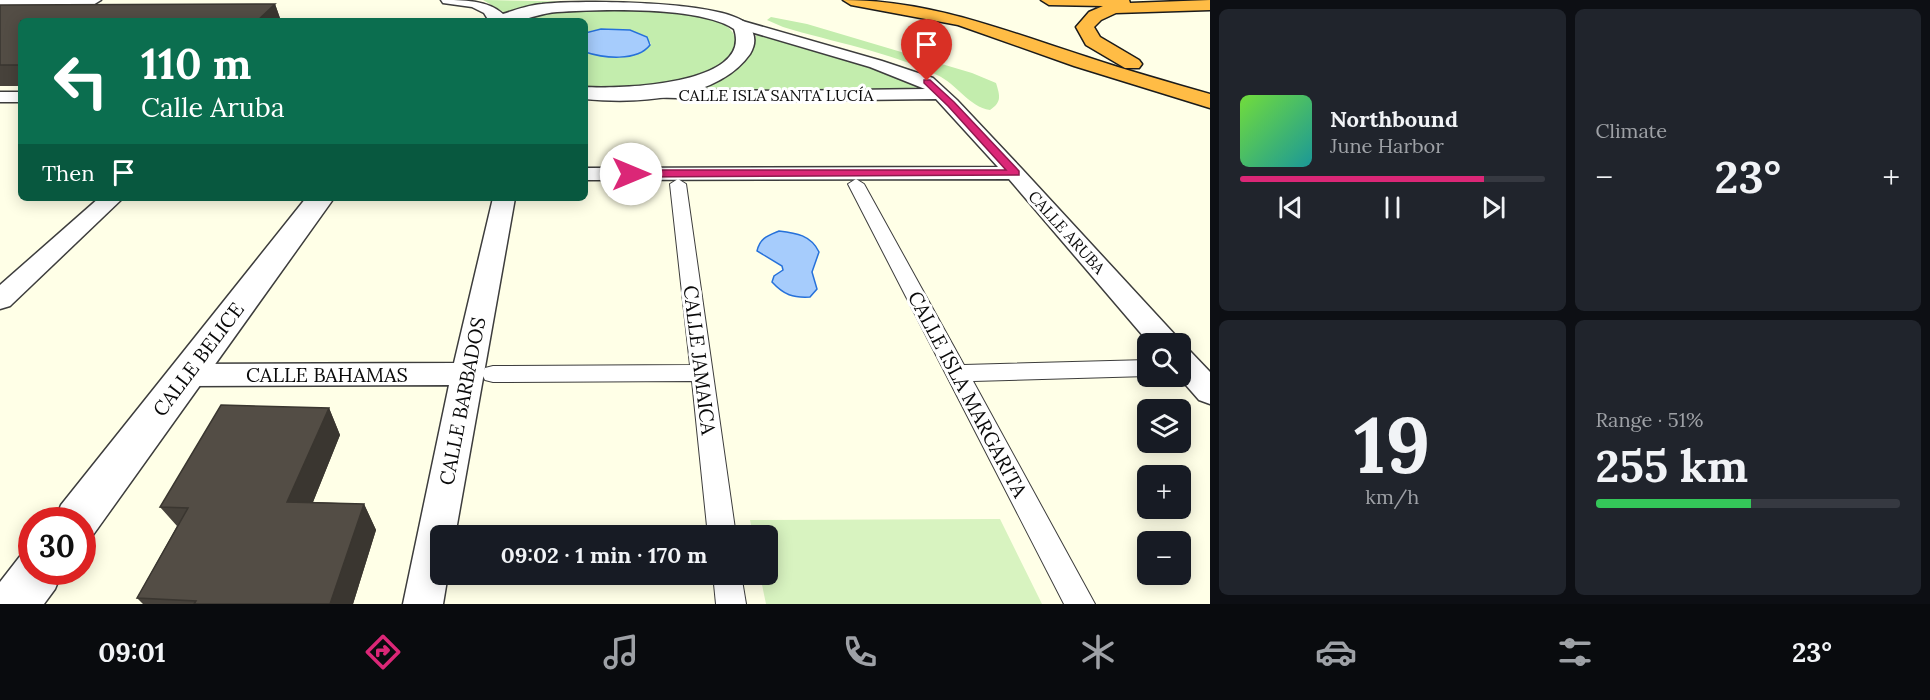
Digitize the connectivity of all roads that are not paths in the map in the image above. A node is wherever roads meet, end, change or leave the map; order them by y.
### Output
1 (93, 0) edge
2 (449, 0) edge
3 (677, 0) edge
4 (729, 0) edge
5 (851, 0) edge
6 (1049, 0) edge
7 (0, 1) edge
8 (1210, 4) edge
9 (652, 7) junction
10 (458, 8) edge
11 (497, 18) edge
12 (510, 18) edge
13 (734, 22) junction
14 (1210, 91) edge
15 (648, 93) junction
16 (588, 94) edge
17 (940, 94) junction
18 (0, 97) edge
19 (18, 97) edge
20 (1210, 101) edge
21 (1015, 173) junction
22 (588, 174) edge
23 (678, 184) dead end
24 (856, 184) dead end
25 (109, 201) edge
26 (318, 201) edge
27 (504, 201) edge
28 (0, 300) edge
29 (1157, 333) edge
30 (1137, 368) edge
31 (1191, 371) edge
32 (701, 373) junction
33 (957, 373) junction
34 (480, 374) junction
35 (187, 375) junction
36 (1210, 392) edge
37 (87, 507) edge
38 (721, 525) edge
39 (28, 585) edge
40 (728, 585) edge
41 (14, 604) edge
42 (423, 604) edge
43 (731, 604) edge
44 (1080, 604) edge

1 - 7 street
2 - 10 street
3 - 9 street
4 - 13 street
5 - 20 highway
6 - 8 highway
8 - 14 highway
9 - 12 street
9 - 13 street
10 - 11 street
13 - 15 street
13 - 17 street, CALLE ARUBA
15 - 16 street
15 - 17 street, CALLE ISLA SANTA LUCÍA
17 - 21 street, CALLE ARUBA
18 - 19 street
21 - 22 street
21 - 29 street, CALLE ARUBA
23 - 32 street, CALLE JAMAICA
24 - 33 street, CALLE ISLA MARGARITA
25 - 28 street
26 - 35 street, CALLE BELICE
27 - 34 street, CALLE BARBADOS
30 - 33 street
31 - 36 street
32 - 34 street
32 - 38 street, CALLE JAMAICA
33 - 44 street, CALLE ISLA MARGARITA
34 - 35 street, CALLE BAHAMAS
34 - 42 street, CALLE BARBADOS
35 - 37 street, CALLE BELICE
39 - 41 street
40 - 43 street

